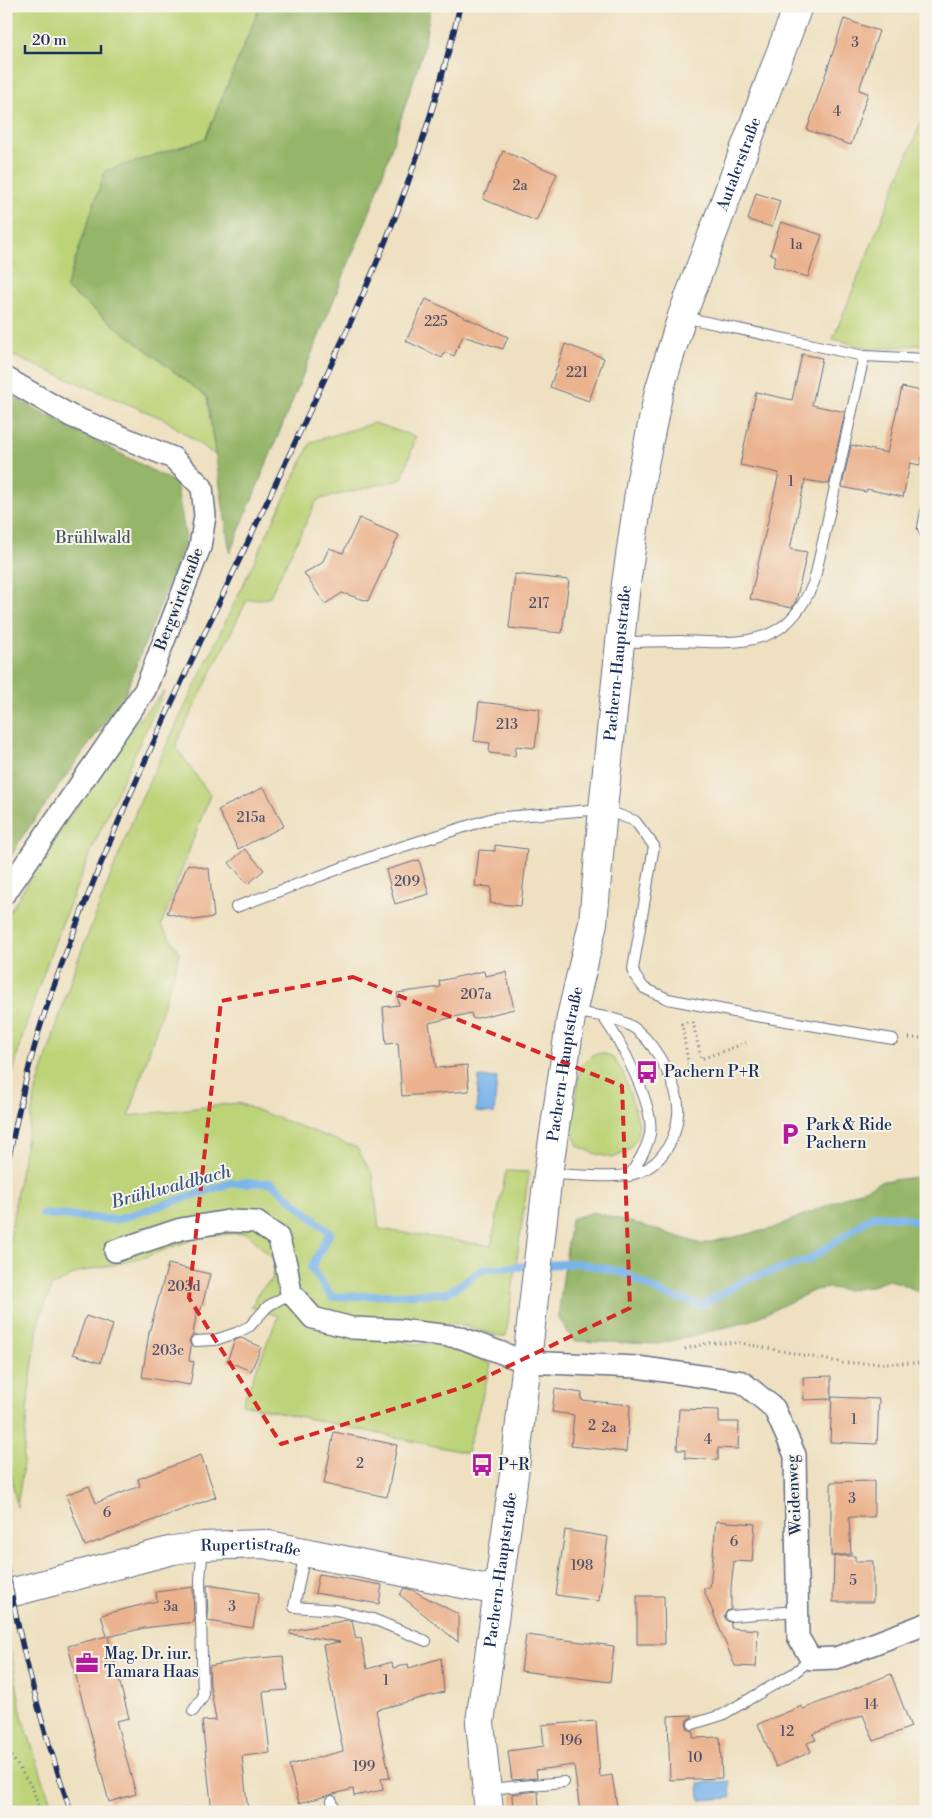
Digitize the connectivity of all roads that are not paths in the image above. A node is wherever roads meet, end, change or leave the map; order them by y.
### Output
1 (798, 6) edge
2 (681, 319) junction
3 (864, 356) junction
4 (925, 360) edge
5 (6, 378) edge
6 (926, 512) edge
7 (926, 535) edge
8 (620, 642) junction
9 (603, 809) junction
10 (7, 887) edge
11 (236, 907) dead end
12 (572, 1012) junction
13 (603, 1017) junction
14 (893, 1039) dead end
15 (548, 1174) junction
16 (629, 1176) junction
17 (116, 1251) dead end
18 (291, 1292) junction
19 (196, 1341) dead end
20 (526, 1362) junction
21 (203, 1546) junction
22 (305, 1552) junction
23 (498, 1592) junction
24 (6, 1594) edge
25 (798, 1611) junction
26 (731, 1616) dead end
27 (926, 1624) edge
28 (426, 1641) dead end
29 (811, 1659) junction
30 (193, 1711) dead end
31 (693, 1724) dead end
32 (564, 1782) dead end
33 (487, 1800) edge
34 (332, 1801) dead end
35 (334, 1812) edge

1 - 2 main road, Autalerstraße
2 - 3 lane
2 - 8 main road, Pachern-Hauptstraße
3 - 4 lane
3 - 8 lane
5 - 10 street, Bergwirtstraße
6 - 7 lane
8 - 9 main road, Pachern-Hauptstraße
9 - 11 lane
9 - 12 main road, Pachern-Hauptstraße
9 - 14 lane
12 - 13 lane
12 - 15 main road, Pachern-Hauptstraße
13 - 16 lane
13 - 16 lane
15 - 16 lane
15 - 20 main road, Pachern-Hauptstraße
17 - 18 street
18 - 19 lane
18 - 20 street, Weidenweg
20 - 23 main road, Pachern-Hauptstraße
20 - 25 street, Weidenweg
21 - 22 main road, Rupertistraße
21 - 24 main road, Rupertistraße
21 - 30 lane
22 - 23 main road, Rupertistraße
22 - 28 lane
23 - 33 main road, Pachern-Hauptstraße
25 - 26 lane
25 - 29 street, Weidenweg
27 - 29 street
29 - 31 lane
32 - 33 lane
34 - 35 lane

